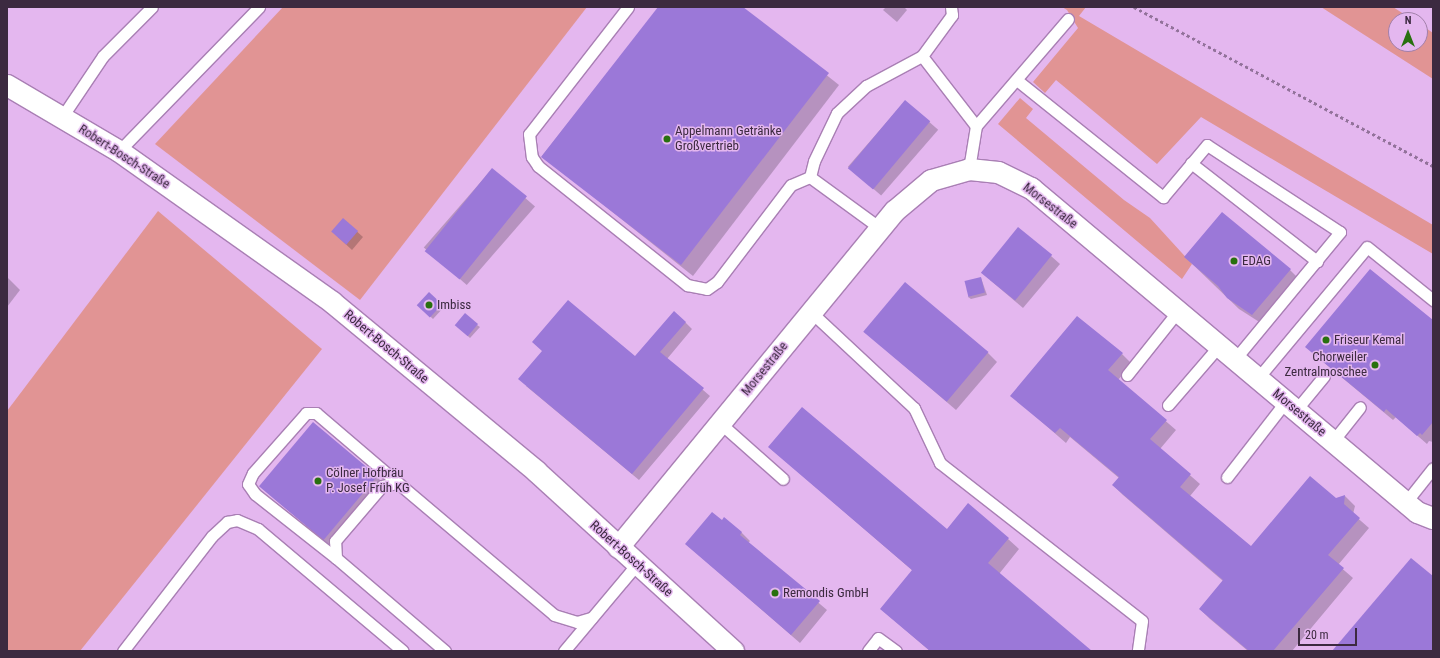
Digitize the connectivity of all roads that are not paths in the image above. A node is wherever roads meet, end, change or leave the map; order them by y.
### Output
1 (152, 7) edge
2 (259, 7) edge
3 (628, 7) edge
4 (951, 7) edge
5 (1068, 19) dead end
6 (922, 56) junction
7 (1018, 80) junction
8 (7, 86) edge
9 (62, 117) junction
10 (976, 126) junction
11 (119, 151) junction
12 (1192, 163) junction
13 (969, 169) junction
14 (810, 177) junction
15 (880, 228) junction
16 (1317, 261) junction
17 (1433, 300) edge
18 (811, 312) junction
19 (1178, 312) junction
20 (1219, 346) junction
21 (1235, 359) junction
22 (1127, 375) dead end
23 (1324, 376) dead end
24 (1258, 378) junction
25 (1168, 404) dead end
26 (1291, 405) junction
27 (1360, 407) dead end
28 (720, 423) junction
29 (1333, 440) junction
30 (1433, 468) edge
31 (1227, 477) dead end
32 (782, 479) dead end
33 (398, 483) junction
34 (1406, 502) junction
35 (1433, 518) edge
36 (618, 547) junction
37 (336, 558) junction
38 (637, 564) junction
39 (591, 618) junction
40 (726, 649) edge
41 (123, 651) edge
42 (403, 651) edge
43 (445, 651) edge
44 (564, 651) edge
45 (868, 651) edge
46 (896, 651) edge
47 (1138, 651) edge

1 - 9 lane
2 - 11 lane
3 - 14 lane
4 - 6 lane
5 - 7 lane
6 - 10 lane
6 - 14 lane
7 - 10 lane
7 - 12 lane
8 - 9 street, Robert-Bosch-Straße
9 - 11 street, Robert-Bosch-Straße
10 - 13 lane
11 - 36 street, Robert-Bosch-Straße
12 - 16 lane
12 - 16 lane
13 - 15 street, Morsestraße
13 - 19 street, Morsestraße
14 - 15 lane
15 - 18 street, Morsestraße
16 - 21 lane
17 - 24 lane
18 - 28 street, Morsestraße
18 - 47 lane
19 - 20 street, Morsestraße
19 - 22 lane
20 - 21 street, Morsestraße
20 - 25 lane
21 - 24 street, Morsestraße
23 - 26 lane
24 - 26 street, Morsestraße
26 - 29 street, Morsestraße
26 - 31 lane
27 - 29 lane
28 - 32 lane
28 - 36 street, Morsestraße
29 - 34 street, Morsestraße
30 - 34 lane
33 - 37 lane
33 - 37 lane
33 - 39 lane
34 - 35 street, Morsestraße
36 - 38 street, Robert-Bosch-Straße
37 - 43 lane
38 - 39 lane
38 - 40 street, Robert-Bosch-Straße
39 - 44 lane
41 - 42 lane
45 - 46 lane

